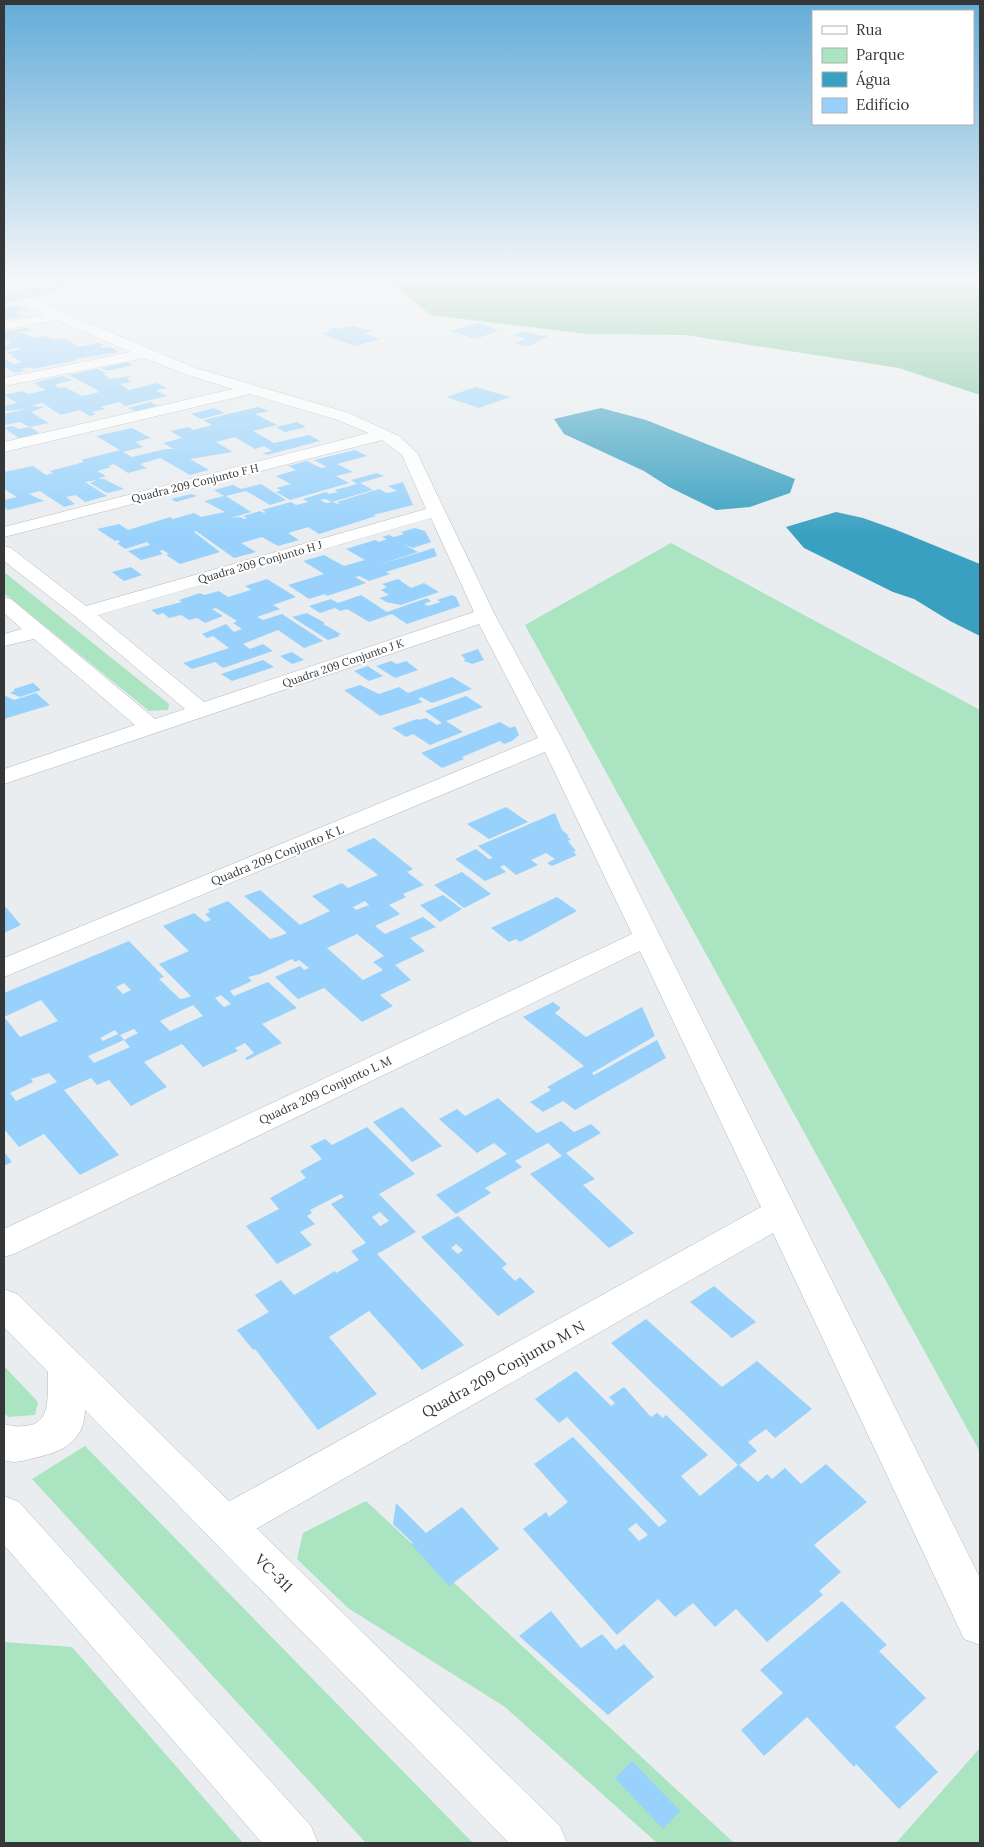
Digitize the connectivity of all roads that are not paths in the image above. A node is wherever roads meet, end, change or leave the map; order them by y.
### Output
1 (87, 365) edge
2 (176, 365) edge
3 (4, 382) edge
4 (251, 389) junction
5 (385, 434) junction
6 (4, 447) edge
7 (437, 511) junction
8 (4, 532) edge
9 (4, 552) edge
10 (4, 602) edge
11 (84, 613) junction
12 (485, 615) junction
13 (38, 631) junction
14 (4, 640) edge
15 (201, 711) junction
16 (152, 728) junction
17 (551, 741) junction
18 (4, 778) edge
19 (647, 937) junction
20 (4, 968) edge
21 (781, 1212) junction
22 (4, 1244) edge
23 (4, 1304) edge
24 (67, 1366) junction
25 (4, 1441) edge
26 (4, 1515) edge
27 (225, 1525) junction
28 (980, 1624) edge
29 (294, 1843) edge
30 (543, 1843) edge

1 - 3 street
2 - 4 street
4 - 5 street
4 - 6 street
5 - 7 street
5 - 8 street, Quadra 209 Conjunto F H
7 - 11 street, Quadra 209 Conjunto H J
7 - 12 street
9 - 11 street
10 - 13 street
11 - 15 street
12 - 15 street, Quadra 209 Conjunto J K
12 - 17 street
13 - 14 street
13 - 16 street
15 - 16 street, Quadra 209 Conjunto J K
16 - 18 street, Quadra 209 Conjunto J K
17 - 19 street
17 - 20 street, Quadra 209 Conjunto K L
19 - 21 street
19 - 22 street, Quadra 209 Conjunto L M
21 - 27 street, Quadra 209 Conjunto M N
21 - 28 street
23 - 24 street, VC-311
24 - 25 street
24 - 27 street, VC-311
26 - 29 street
27 - 30 street, VC-311

